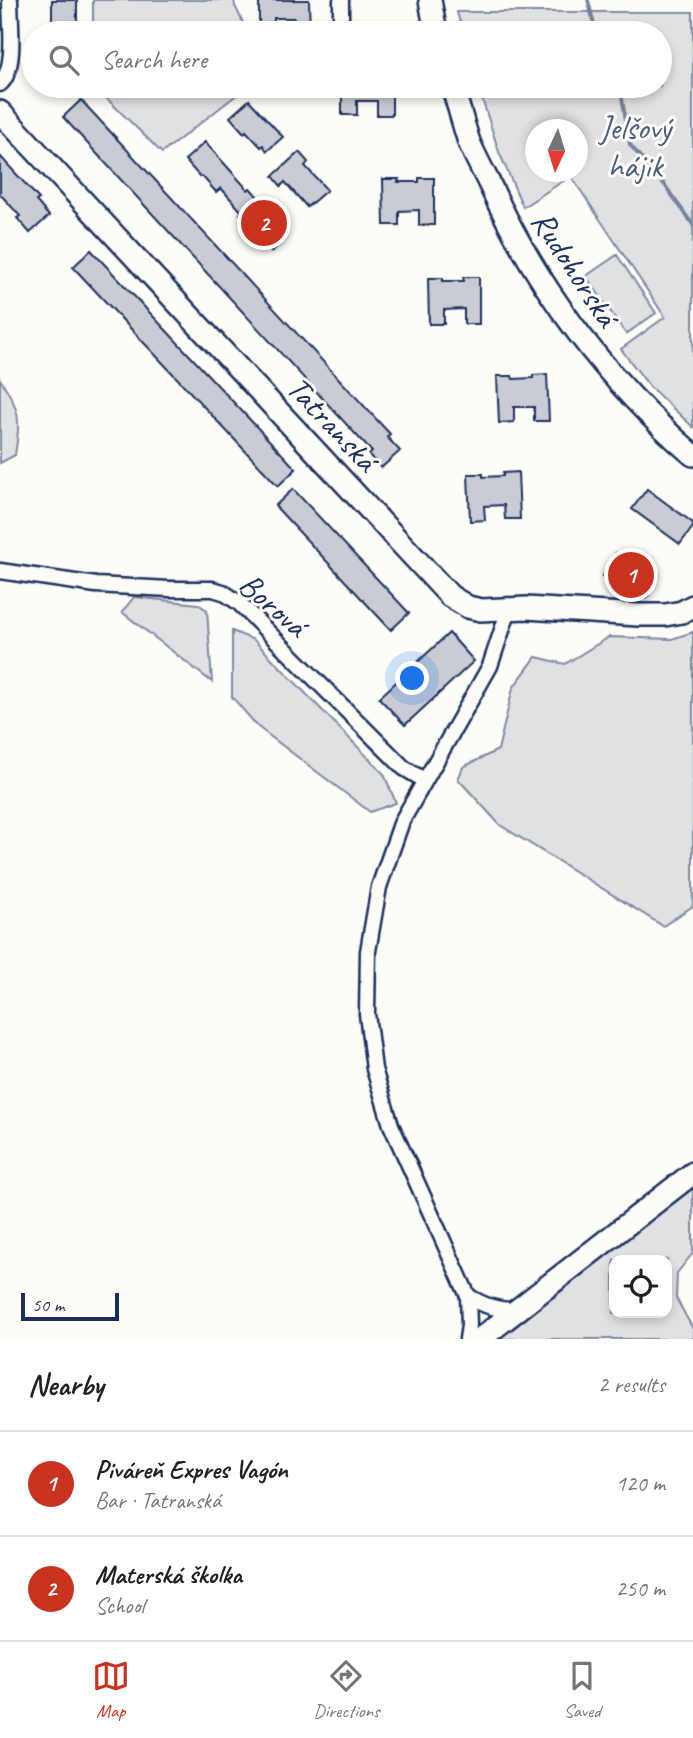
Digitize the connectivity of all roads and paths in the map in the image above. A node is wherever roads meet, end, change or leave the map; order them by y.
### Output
1 (10, 0) edge
2 (341, 0) edge
3 (430, 0) edge
4 (341, 21) edge
5 (434, 21) edge
6 (0, 84) edge
7 (456, 98) edge
8 (0, 112) edge
9 (693, 455) edge
10 (0, 571) edge
11 (693, 606) edge
12 (509, 609) junction
13 (424, 780) junction
14 (693, 1174) edge
15 (468, 1296) junction
16 (516, 1310) junction
17 (467, 1339) edge
18 (480, 1339) edge

1 - 6 street
2 - 4 street
3 - 5 street
7 - 9 street, Rudohorská
8 - 12 street, Tatranská
10 - 13 street, Borová
11 - 12 street, Tatranská
12 - 13 street
13 - 15 street
14 - 16 street
15 - 16 street
15 - 17 street
16 - 18 street

